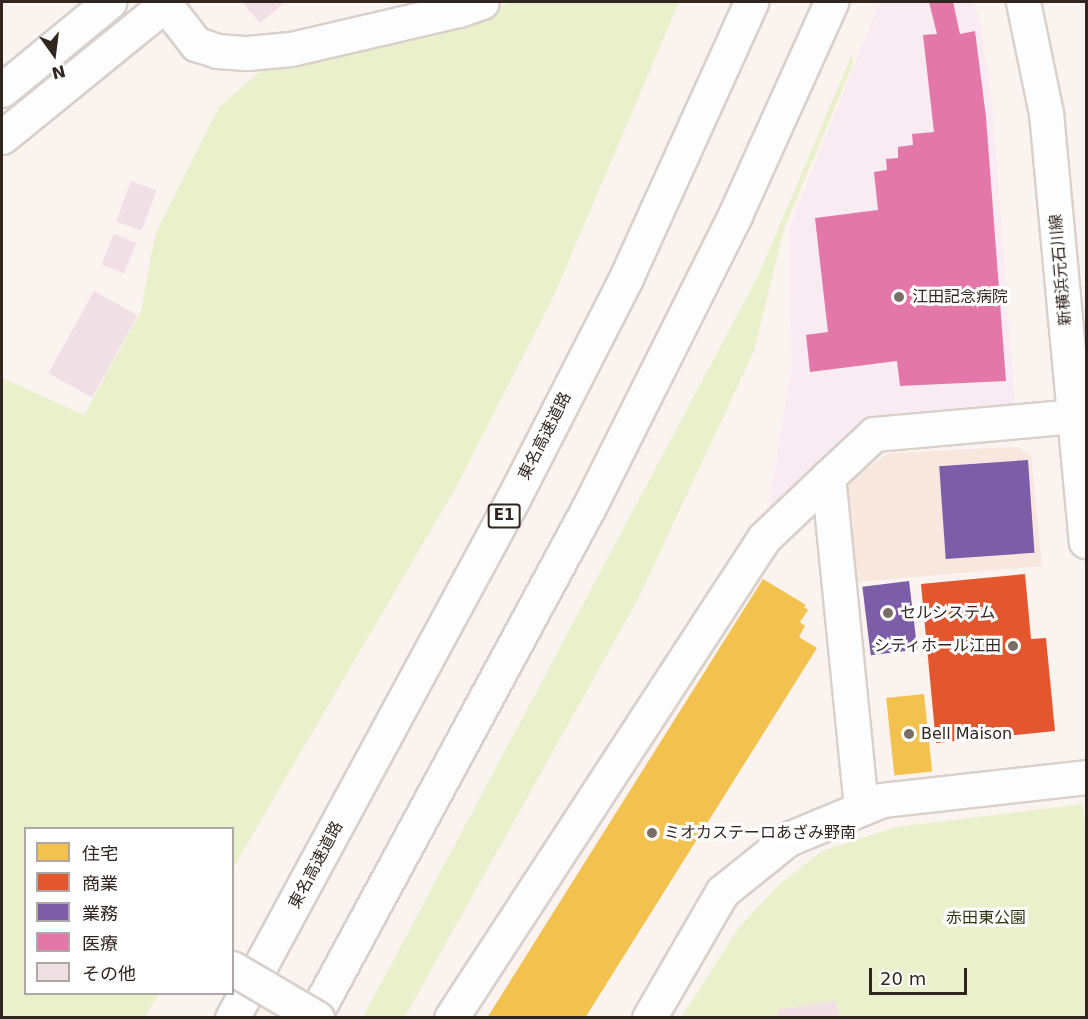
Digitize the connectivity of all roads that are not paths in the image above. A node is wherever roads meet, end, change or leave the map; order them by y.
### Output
1 (482, 2) edge
2 (751, 2) edge
3 (831, 2) edge
4 (1023, 2) edge
5 (167, 3) edge
6 (99, 10) edge
7 (2, 90) edge
8 (2, 137) edge
9 (1074, 416) junction
10 (828, 477) junction
11 (1086, 541) edge
12 (1086, 777) edge
13 (861, 807) junction
14 (234, 969) edge
15 (232, 1017) edge
16 (315, 1017) edge
17 (451, 1017) edge
18 (649, 1017) edge

1 - 5 main road
2 - 15 main road, 東名高速道路 / E1
3 - 16 main road
4 - 9 main road, 新横浜元石川線
5 - 8 main road
6 - 7 main road
9 - 10 main road
9 - 11 main road, 新横浜元石川線
10 - 13 main road
10 - 17 main road
12 - 13 main road
13 - 18 main road
14 - 16 main road, bridge

